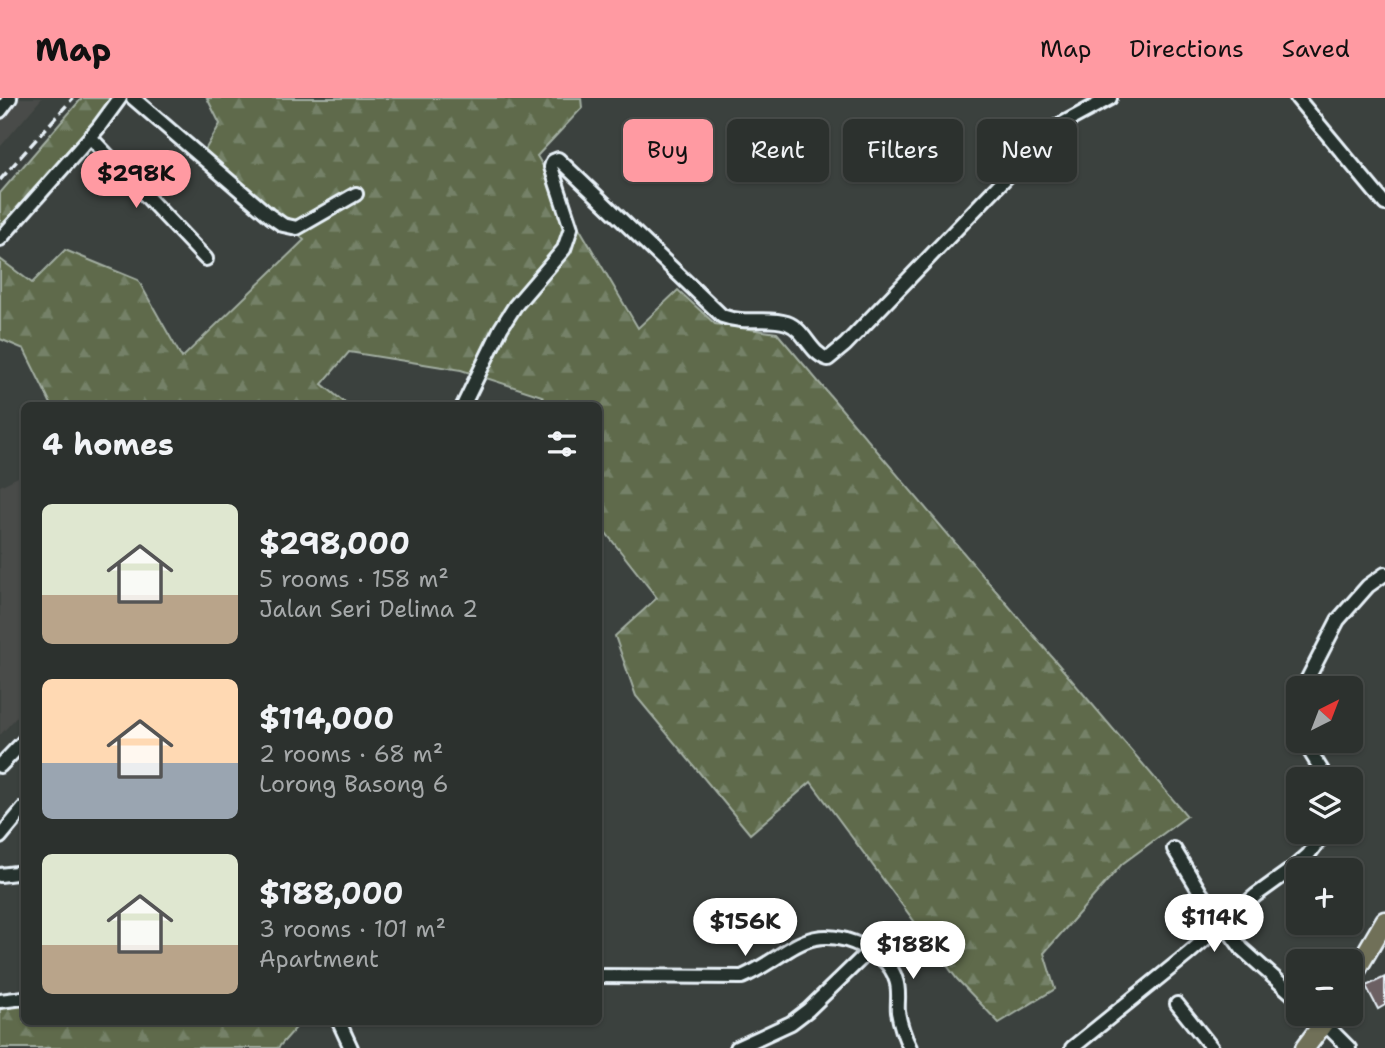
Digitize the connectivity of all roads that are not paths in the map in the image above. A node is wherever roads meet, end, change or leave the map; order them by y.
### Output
1 (10, 98) edge
2 (120, 98) edge
3 (133, 98) edge
4 (1111, 98) edge
5 (1297, 98) edge
6 (0, 111) edge
7 (90, 137) junction
8 (356, 194) dead end
9 (1385, 204) edge
10 (0, 239) edge
11 (206, 259) dead end
12 (465, 402) edge
13 (1385, 574) edge
14 (1309, 676) edge
15 (21, 744) edge
16 (0, 766) edge
17 (21, 812) edge
18 (0, 836) edge
19 (1317, 844) edge
20 (1174, 849) dead end
21 (21, 872) edge
22 (0, 875) edge
23 (1385, 921) edge
24 (1223, 924) junction
25 (870, 950) junction
26 (1363, 959) edge
27 (602, 975) edge
28 (1286, 989) edge
29 (21, 998) edge
30 (0, 1001) edge
31 (1177, 1004) dead end
32 (340, 1025) edge
33 (1318, 1026) edge
34 (1331, 1026) edge
35 (351, 1048) edge
36 (737, 1048) edge
37 (910, 1048) edge
38 (1072, 1048) edge
39 (1212, 1048) edge
40 (1305, 1048) edge
41 (1349, 1048) edge

1 - 6 street
2 - 7 street
3 - 8 street
4 - 12 street
5 - 9 street
7 - 10 street
7 - 11 street
13 - 14 street
15 - 16 street
17 - 18 street
19 - 24 street
20 - 24 street
21 - 22 street
23 - 26 highway
24 - 28 street
24 - 38 street
25 - 27 street
25 - 36 street
25 - 37 street
29 - 30 street
31 - 39 street
32 - 35 street
33 - 40 highway
34 - 41 street

